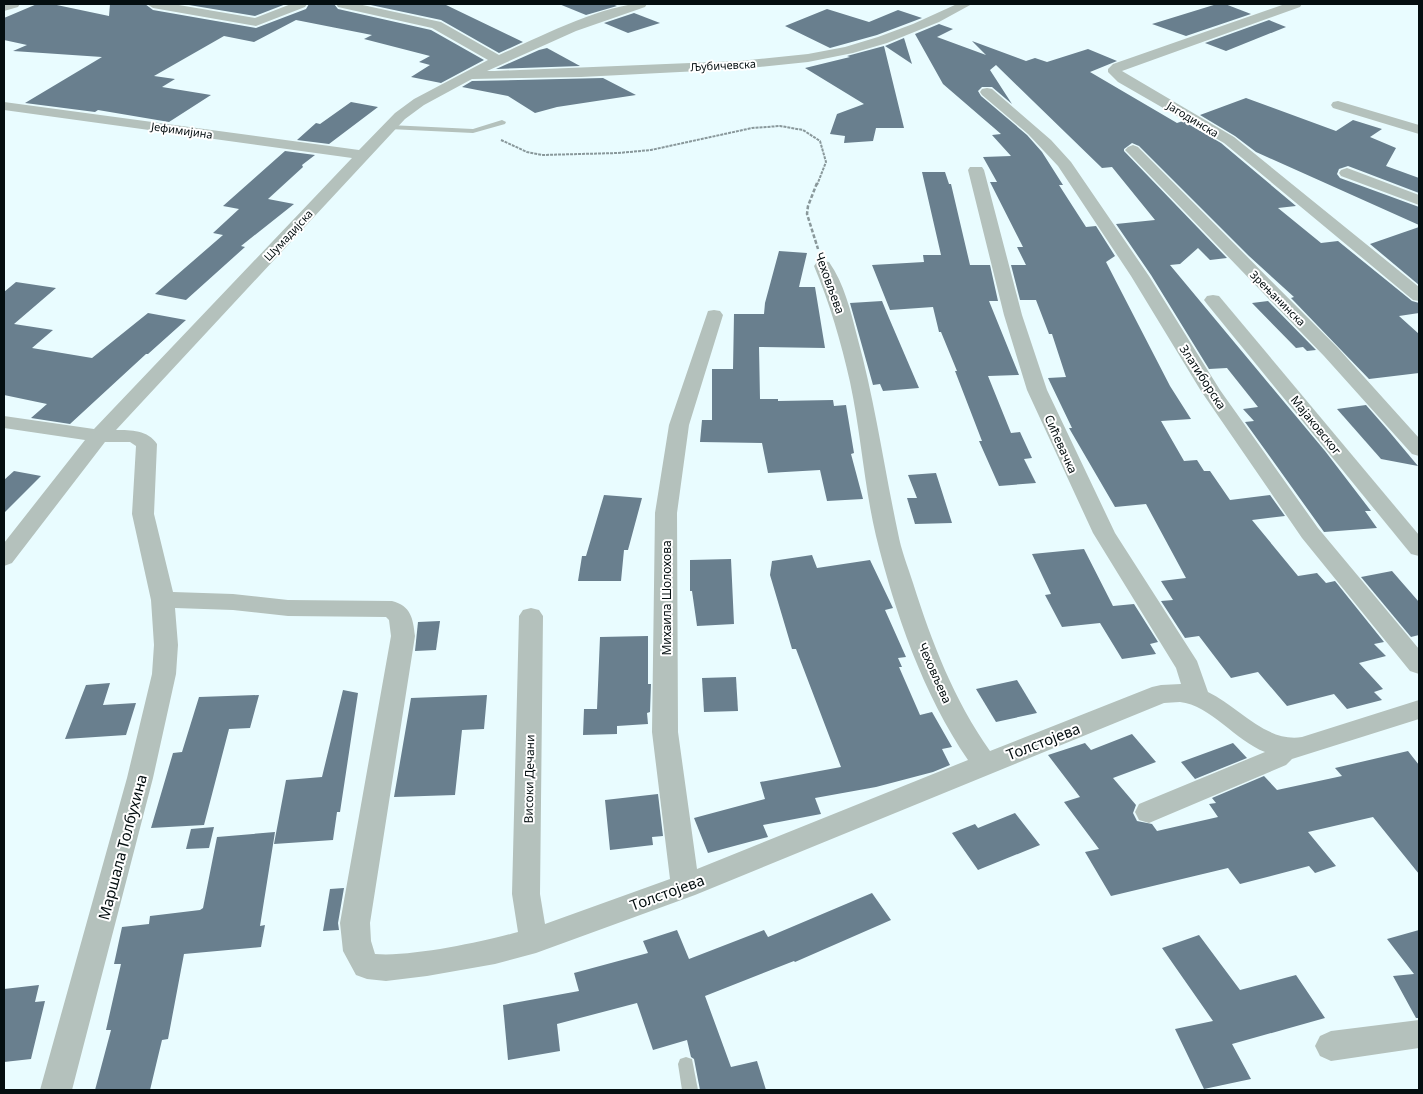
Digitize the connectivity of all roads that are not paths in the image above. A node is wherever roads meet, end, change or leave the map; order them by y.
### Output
1 (14, 4) edge
2 (153, 4) edge
3 (301, 4) edge
4 (342, 4) edge
5 (641, 4) edge
6 (966, 4) edge
7 (1296, 4) edge
8 (4, 7) edge
9 (420, 8) dead end
10 (427, 22) junction
11 (498, 60) junction
12 (471, 75) junction
13 (987, 92) dead end
14 (1338, 105) dead end
15 (4, 106) edge
16 (502, 122) dead end
17 (389, 127) junction
18 (1419, 130) edge
19 (1133, 150) dead end
20 (361, 155) junction
21 (976, 170) dead end
22 (1347, 173) dead end
23 (1419, 200) edge
24 (823, 266) road end
25 (1419, 296) edge
26 (1213, 300) dead end
27 (714, 315) dead end
28 (7, 428) edge
29 (99, 436) junction
30 (1419, 450) edge
31 (1419, 549) edge
32 (4, 558) edge
33 (163, 600) junction
34 (531, 616) dead end
35 (1419, 665) edge
36 (1197, 695) junction
37 (1419, 709) edge
38 (1285, 749) junction
39 (984, 764) junction
40 (1149, 812) dead end
41 (686, 886) junction
42 (536, 940) junction
43 (1419, 1034) edge
44 (1330, 1046) dead end
45 (686, 1064) dead end
46 (56, 1090) edge
47 (690, 1090) edge

1 - 8 street
2 - 3 street
4 - 10 street
5 - 11 street, Шумадијска
6 - 12 street, Љубичевска
7 - 25 street, Јагодинска
9 - 10 street
10 - 11 street
11 - 12 street, Шумадијска
12 - 17 street, Шумадијска
13 - 35 street, Златиборска
14 - 18 street
15 - 20 street, Јефимијина
16 - 17 lane
17 - 20 street, Шумадијска
19 - 30 street, Зрењанинска
20 - 29 street, Шумадијска
21 - 36 street, Сићевачка
22 - 23 street
24 - 39 street, Чеховљева
26 - 31 street, Мајаковског
27 - 41 street, Михаила Шолохова
28 - 29 street
29 - 32 street, Шумадијска
29 - 33 street, Маршала Толбухина
33 - 42 street, Толстојева
33 - 46 street, Маршала Толбухина
34 - 42 street, Високи Дечани
36 - 38 street, Толстојева
36 - 39 street, Толстојева
37 - 38 street
38 - 40 street
39 - 41 street, Толстојева
41 - 42 street, Толстојева
43 - 44 street
45 - 47 lane

